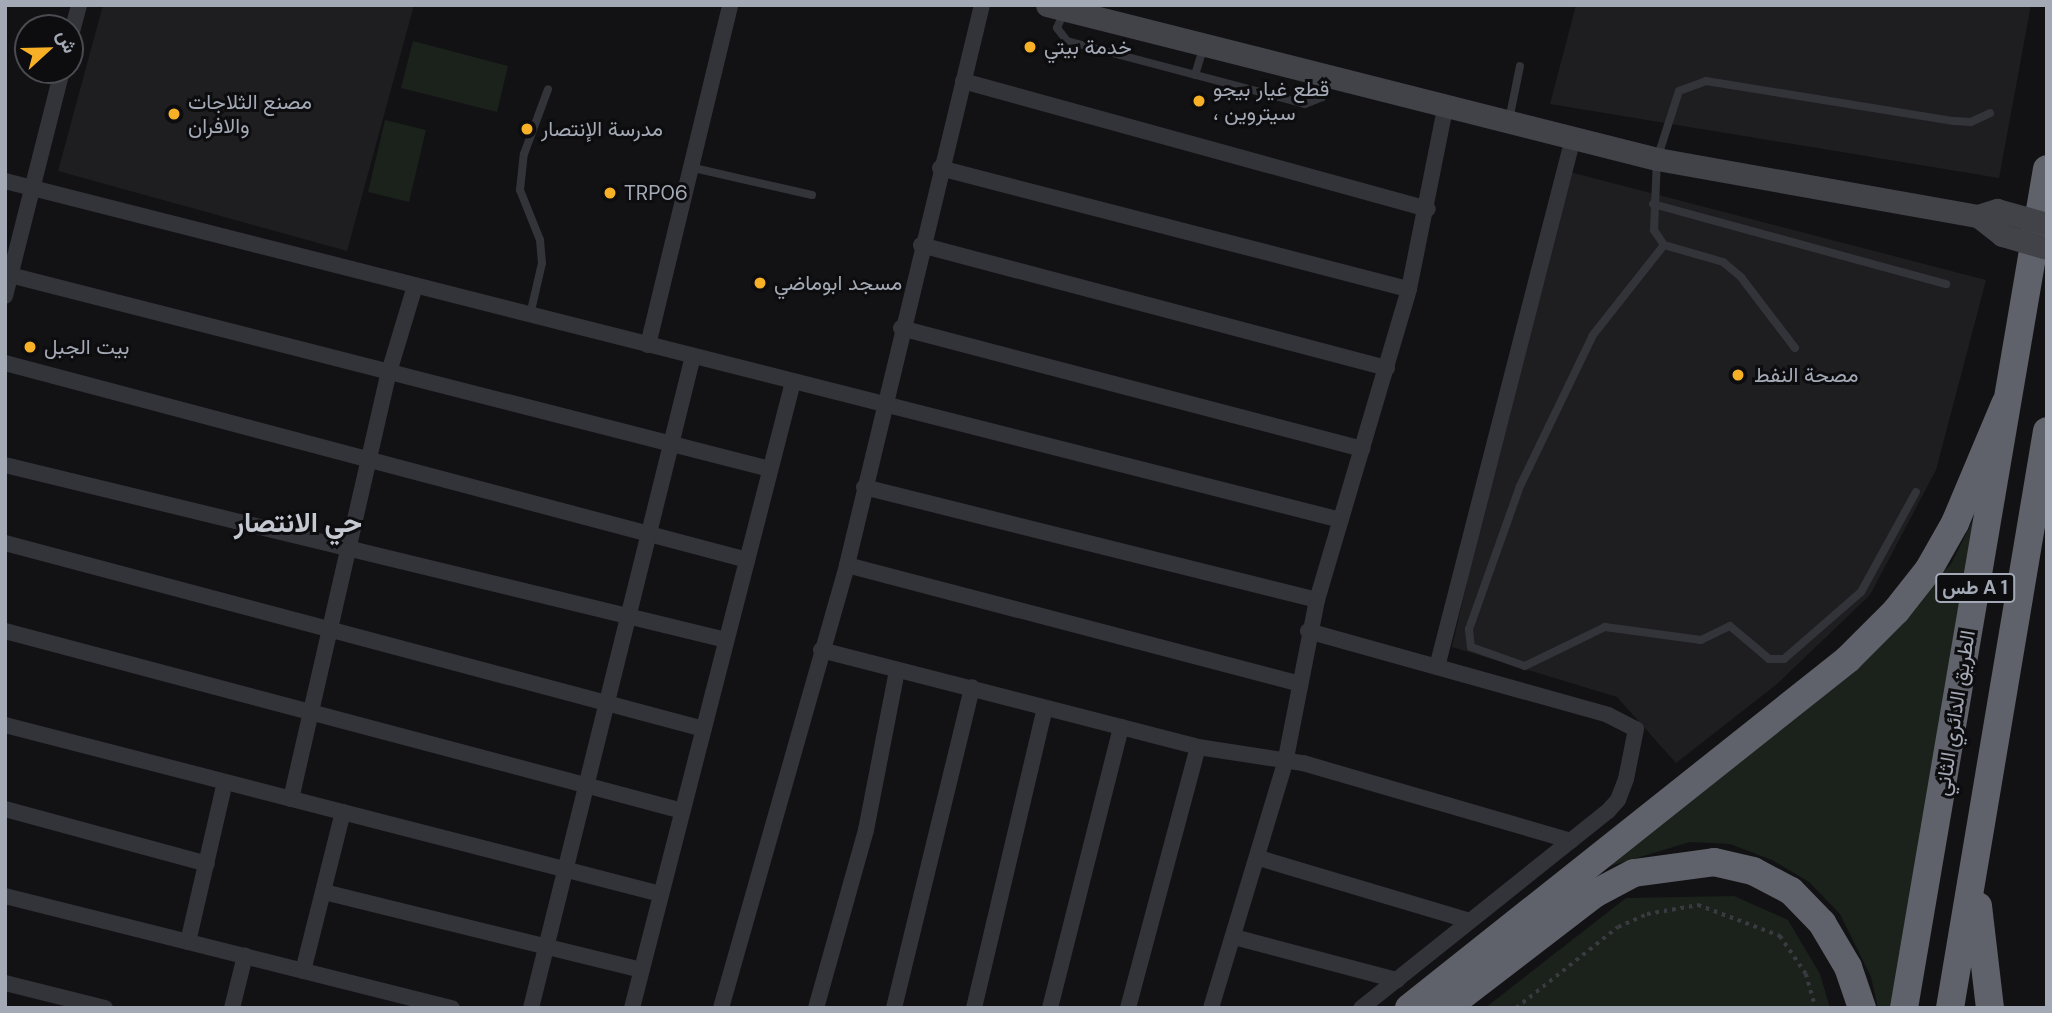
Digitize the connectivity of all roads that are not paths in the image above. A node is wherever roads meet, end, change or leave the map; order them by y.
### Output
1 (730, 5) edge
2 (982, 5) edge
3 (1056, 7) edge
4 (1205, 44) junction
5 (1520, 66) dead end
6 (1195, 75) junction
7 (1330, 75) junction
8 (963, 81) junction
9 (58, 84) edge
10 (548, 89) dead end
11 (1446, 104) junction
12 (1990, 113) dead end
13 (1509, 120) junction
14 (1573, 138) junction
15 (1657, 159) junction
16 (694, 168) junction
17 (940, 168) junction
18 (2047, 169) edge
19 (5, 181) edge
20 (32, 188) junction
21 (812, 195) dead end
22 (1653, 204) junction
23 (1427, 209) junction
24 (1978, 216) junction
25 (2047, 224) edge
26 (921, 245) junction
27 (1664, 245) junction
28 (2047, 248) edge
29 (10, 275) junction
30 (1946, 284) dead end
31 (415, 286) junction
32 (1409, 289) junction
33 (5, 296) edge
34 (530, 315) junction
35 (901, 328) junction
36 (648, 345) junction
37 (1795, 348) dead end
38 (693, 356) junction
39 (5, 363) edge
40 (1387, 368) junction
41 (389, 372) junction
42 (793, 382) junction
43 (2005, 404) junction
44 (884, 406) junction
45 (2047, 430) edge
46 (671, 444) junction
47 (1363, 449) junction
48 (369, 459) junction
49 (5, 465) edge
50 (771, 469) junction
51 (864, 487) junction
52 (1916, 492) dead end
53 (1341, 520) junction
54 (649, 533) junction
55 (5, 543) edge
56 (351, 549) junction
57 (747, 560) junction
58 (847, 565) junction
59 (1317, 600) junction
60 (628, 617) junction
61 (331, 630) junction
62 (5, 631) edge
63 (1308, 631) junction
64 (726, 640) junction
65 (821, 650) junction
66 (1437, 667) junction
67 (897, 670) junction
68 (1300, 684) junction
69 (972, 687) junction
70 (607, 703) junction
71 (1045, 708) junction
72 (312, 713) junction
73 (5, 725) edge
74 (1121, 727) junction
75 (704, 729) junction
76 (1198, 747) junction
77 (1285, 763) junction
78 (225, 782) junction
79 (586, 786) junction
80 (291, 799) junction
81 (5, 809) edge
82 (682, 811) junction
83 (343, 812) junction
84 (1571, 841) junction
85 (1259, 859) junction
86 (207, 864) junction
87 (566, 869) junction
88 (1975, 873) junction
89 (324, 892) junction
90 (662, 894) junction
91 (5, 896) edge
92 (1470, 921) junction
93 (1234, 937) junction
94 (188, 942) junction
95 (547, 947) junction
96 (245, 956) junction
97 (642, 970) junction
98 (303, 971) junction
99 (1397, 980) junction
100 (5, 983) edge
101 (105, 1008) edge
102 (232, 1008) edge
103 (452, 1008) edge
104 (531, 1008) edge
105 (632, 1008) edge
106 (721, 1008) edge
107 (816, 1008) edge
108 (894, 1008) edge
109 (974, 1008) edge
110 (1050, 1008) edge
111 (1128, 1008) edge
112 (1211, 1008) edge
113 (1361, 1008) edge
114 (1409, 1008) edge
115 (1446, 1008) edge
116 (1862, 1008) edge
117 (1903, 1008) edge
118 (1950, 1008) edge
119 (1990, 1008) edge

1 - 16 street
2 - 8 street
3 - 4 street
3 - 6 lane
4 - 6 lane
4 - 7 street
5 - 13 lane
6 - 7 lane
7 - 11 street
8 - 17 street
8 - 23 street
9 - 20 street
10 - 34 lane
11 - 13 street
11 - 23 street
12 - 15 lane
13 - 14 street
14 - 15 street
14 - 66 street
15 - 22 lane
15 - 24 street
16 - 21 lane
16 - 36 street
17 - 26 street
17 - 32 street
18 - 43 highway, الطريق الدائري الثاني / طس A 1
19 - 20 street
20 - 29 street
20 - 31 street
22 - 27 lane
22 - 30 lane
23 - 32 street
24 - 25 street, bridge
24 - 28 street, bridge
26 - 35 street
26 - 40 street
27 - 37 lane
27 - 52 lane
29 - 33 street
29 - 41 street
31 - 34 street
31 - 41 street
32 - 40 street
34 - 36 street
35 - 44 street
35 - 47 street
36 - 38 street
38 - 42 street
38 - 46 street
39 - 48 street
40 - 47 street
41 - 46 street
41 - 48 street
42 - 44 street
42 - 50 street
43 - 114 highway
43 - 117 highway, الطريق الدائري الثاني / طس A 1
44 - 51 street
44 - 53 street
45 - 88 highway, طس A 1
46 - 50 street
46 - 54 street
47 - 53 street
48 - 54 street
48 - 56 street
49 - 56 street
50 - 57 street
51 - 58 street
51 - 59 street
53 - 59 street
54 - 57 street
54 - 60 street
55 - 61 street
56 - 60 street
56 - 61 street
57 - 64 street
58 - 65 street
58 - 68 street
59 - 63 street
60 - 64 street
60 - 70 street
61 - 70 street
61 - 72 street
62 - 72 street
63 - 66 street
63 - 68 street
64 - 75 street
65 - 67 street
65 - 106 street
66 - 84 street
67 - 69 street
67 - 107 street
68 - 77 street
69 - 71 street
69 - 108 street
70 - 75 street
70 - 79 street
71 - 74 street
71 - 109 street
72 - 79 street
72 - 80 street
73 - 78 street
74 - 76 street
74 - 110 street
75 - 82 street
76 - 77 street
76 - 111 street
77 - 84 street
77 - 85 street
78 - 80 street
78 - 86 street
79 - 82 street
79 - 87 street
80 - 83 street
81 - 86 street
82 - 90 street
83 - 87 street
83 - 89 street
84 - 92 street
85 - 92 street
85 - 93 street
86 - 94 street
87 - 90 street
87 - 95 street
88 - 118 highway, طس A 1
88 - 119 highway
89 - 95 street
89 - 98 street
90 - 97 street
91 - 94 street
92 - 99 street
93 - 99 street
93 - 112 street
94 - 96 street
95 - 97 street
95 - 104 street
96 - 98 street
96 - 102 street
97 - 105 street
98 - 103 street
99 - 113 street
100 - 101 street
115 - 116 highway

